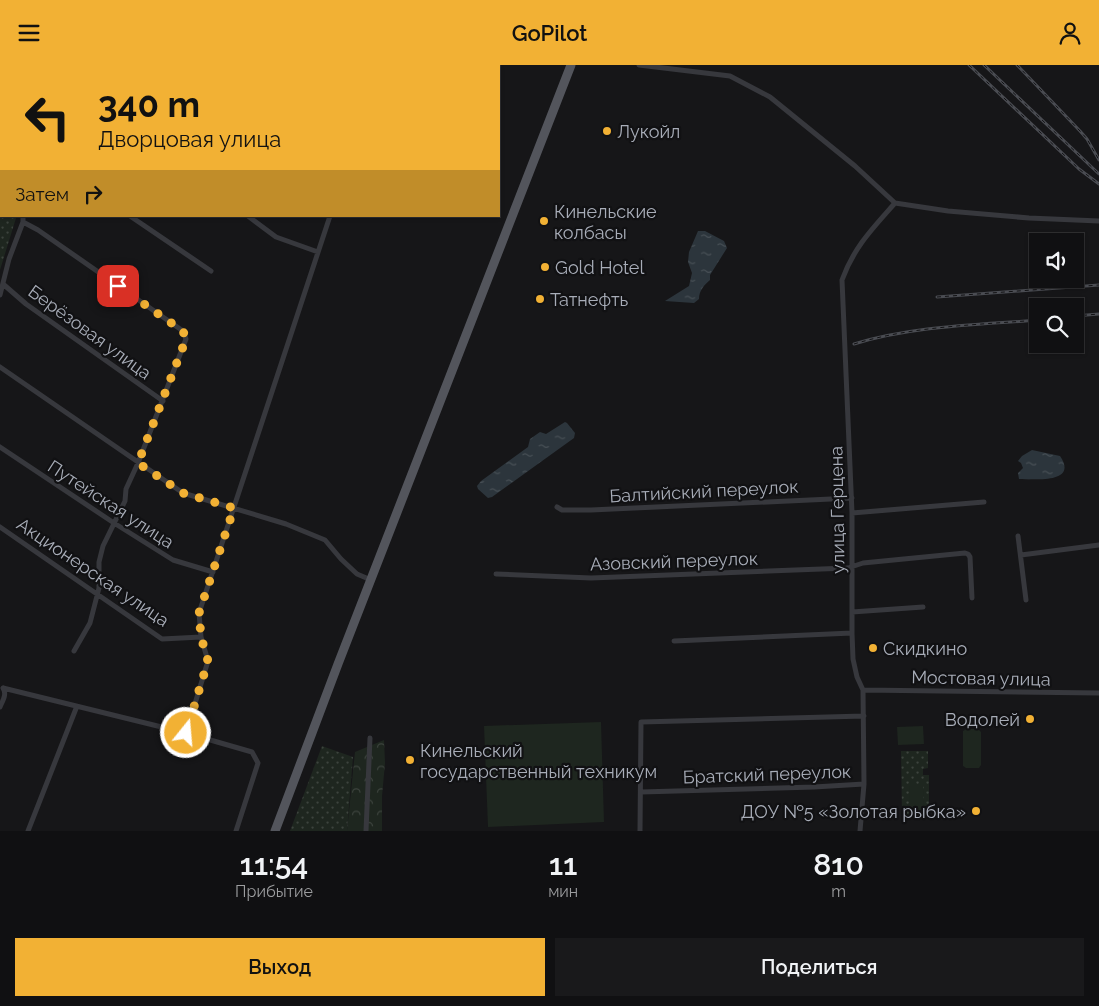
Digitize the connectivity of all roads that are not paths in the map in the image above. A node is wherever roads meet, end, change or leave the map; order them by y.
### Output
1 (571, 65) edge
2 (639, 65) edge
3 (895, 203) junction
4 (131, 217) edge
5 (249, 217) edge
6 (330, 217) edge
7 (23, 219) edge
8 (1099, 221) edge
9 (318, 252) junction
10 (211, 271) dead end
11 (2, 285) junction
12 (0, 295) edge
13 (0, 367) edge
14 (163, 401) junction
15 (0, 447) edge
16 (138, 463) junction
17 (852, 498) junction
18 (984, 502) dead end
19 (557, 507) dead end
20 (234, 508) junction
21 (852, 513) junction
22 (114, 523) junction
23 (0, 527) edge
24 (1018, 536) dead end
25 (1099, 545) edge
26 (1021, 555) junction
27 (852, 567) junction
28 (213, 572) junction
29 (496, 574) dead end
30 (370, 580) junction
31 (97, 593) junction
32 (972, 597) dead end
33 (1026, 600) dead end
34 (924, 607) dead end
35 (852, 612) junction
36 (852, 633) junction
37 (201, 637) junction
38 (674, 641) dead end
39 (74, 651) dead end
40 (1, 687) edge
41 (863, 690) junction
42 (1099, 693) edge
43 (77, 706) junction
44 (0, 707) edge
45 (864, 716) junction
46 (186, 733) junction
47 (370, 738) dead end
48 (864, 784) junction
49 (641, 792) junction
50 (28, 831) edge
51 (236, 831) edge
52 (275, 831) edge
53 (366, 831) edge
54 (640, 831) edge
55 (860, 831) edge

1 - 30 main road
2 - 3 street
3 - 8 street
3 - 17 street, улица Герцена
4 - 10 street
5 - 9 street
6 - 9 street
7 - 11 street
7 - 14 street
9 - 20 street
11 - 12 street
11 - 14 street, Берёзовая улица
13 - 16 street
14 - 16 street
15 - 22 street, Путейская улица
16 - 20 street
16 - 22 street
17 - 19 street, Балтийский переулок
17 - 21 street, улица Герцена
18 - 21 street
20 - 28 street
20 - 30 street
21 - 27 street, улица Герцена
22 - 28 street, Путейская улица
22 - 31 street
23 - 31 street, Акционерская улица
24 - 26 street
25 - 26 street
26 - 33 street
27 - 29 street, Азовский переулок
27 - 32 street, Азовский переулок
27 - 35 street, улица Герцена
28 - 37 street
30 - 52 main road
31 - 37 street, Акционерская улица
31 - 39 street
34 - 35 street
35 - 36 street, улица Герцена
36 - 38 street
36 - 41 street, улица Герцена
37 - 46 street
40 - 43 street
40 - 44 street
41 - 42 street, Мостовая улица
41 - 45 street, улица Герцена
43 - 46 street
43 - 50 street
45 - 48 street, улица Герцена
45 - 49 street
46 - 51 street
47 - 53 street
48 - 49 street, Братский переулок
48 - 55 street, улица Герцена
49 - 54 street

